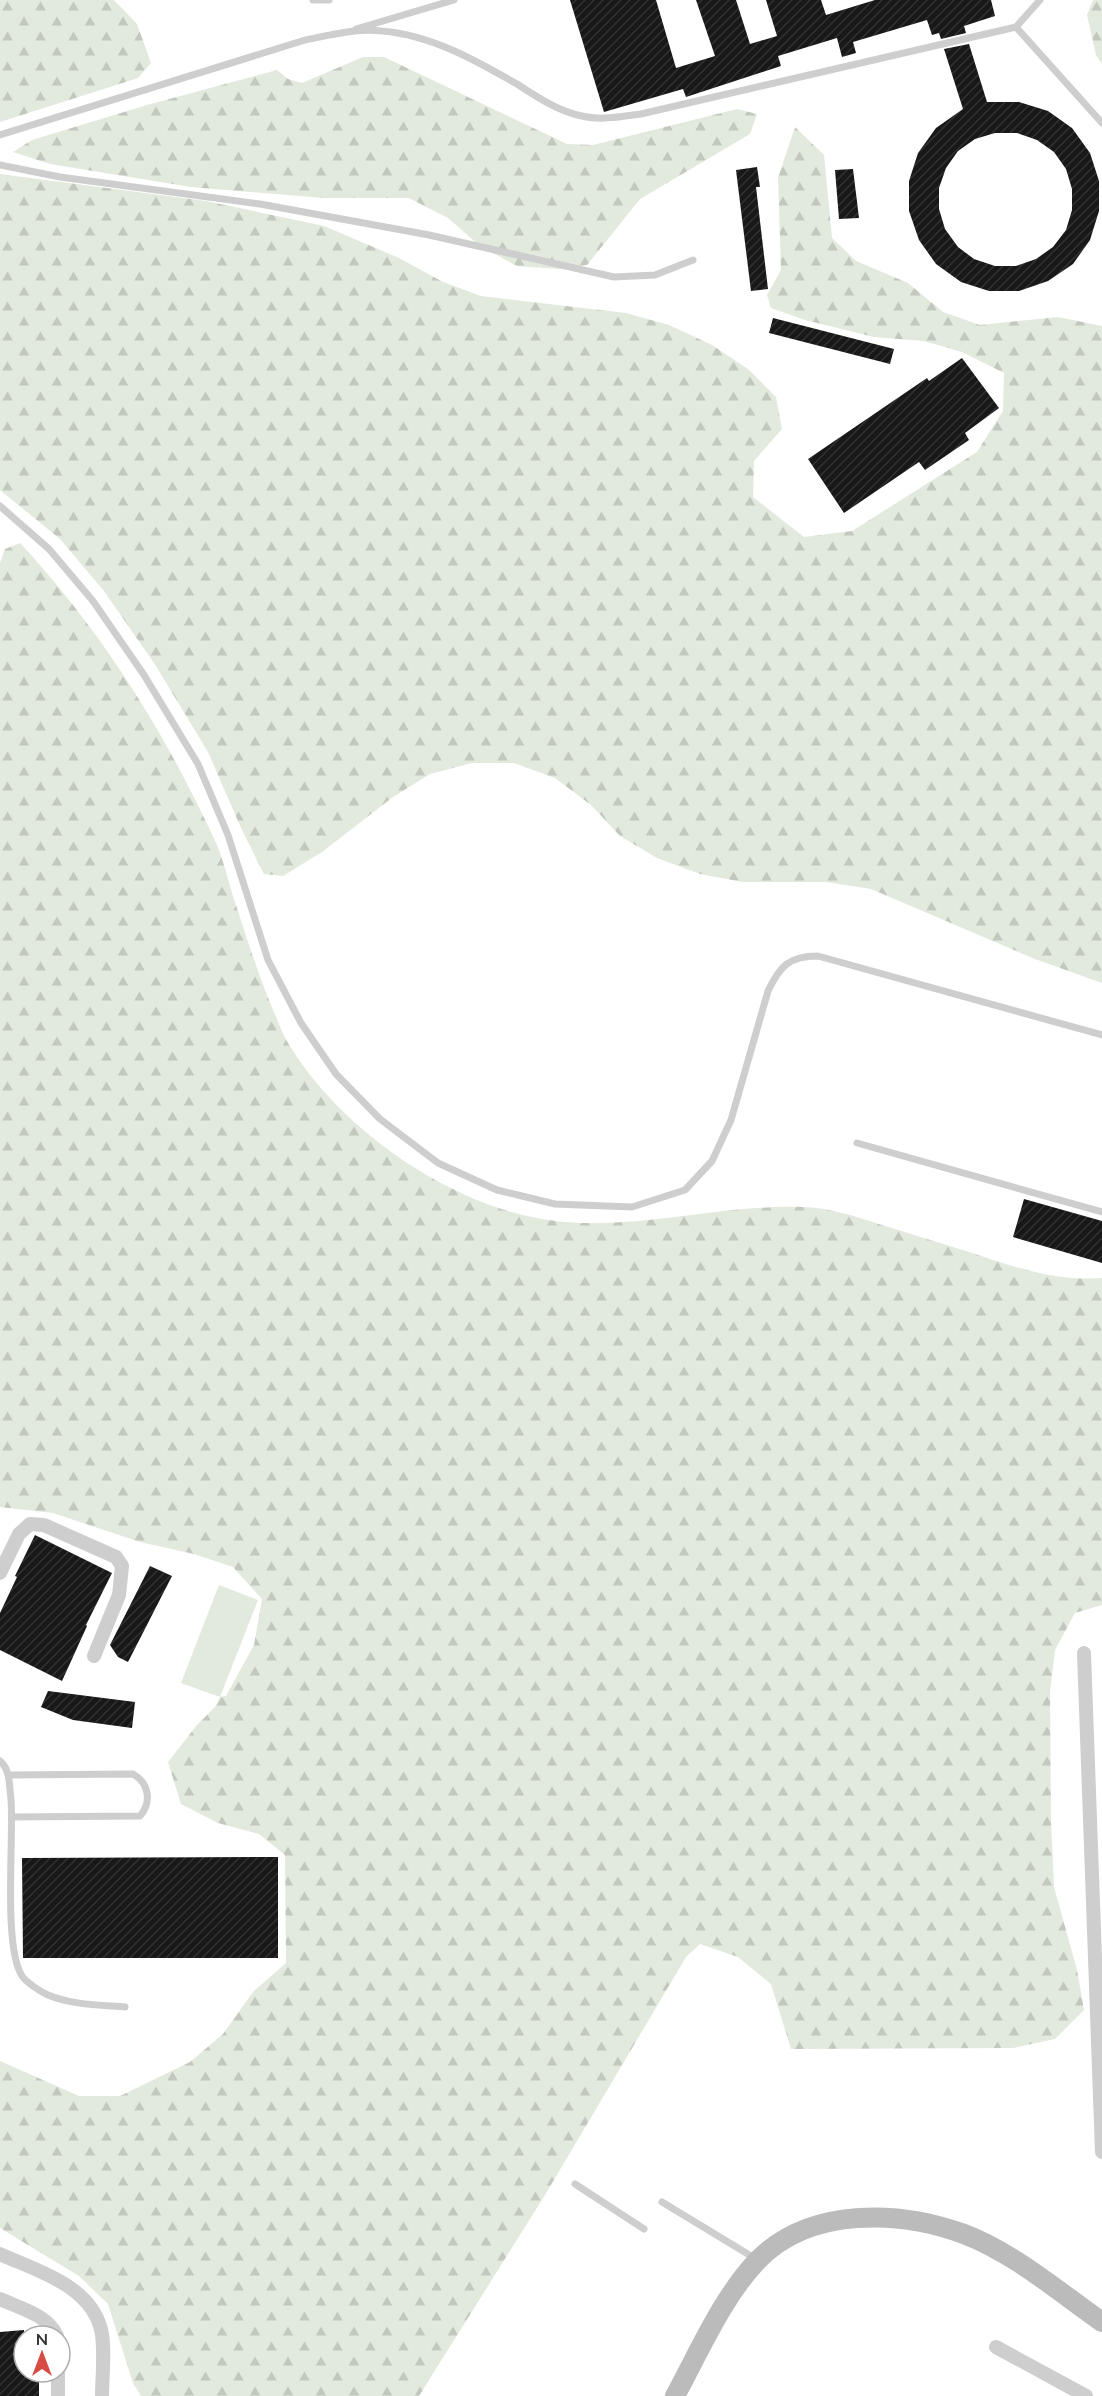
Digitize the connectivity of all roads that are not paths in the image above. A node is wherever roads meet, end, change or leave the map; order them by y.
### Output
1 (313, 0) edge
2 (329, 0) edge
3 (454, 0) edge
4 (1040, 0) edge
5 (437, 2) edge
6 (1016, 27) junction
7 (348, 31) junction
8 (1102, 123) edge
9 (0, 135) edge
10 (0, 165) edge
11 (693, 260) dead end
12 (0, 506) edge
13 (1102, 1035) edge
14 (857, 1143) dead end
15 (1102, 1212) edge
16 (0, 1573) edge
17 (1084, 1653) dead end
18 (94, 1656) dead end
19 (0, 1761) edge
20 (8, 1775) junction
21 (12, 1817) junction
22 (125, 2007) dead end
23 (1102, 2152) edge
24 (575, 2184) dead end
25 (662, 2202) dead end
26 (644, 2229) dead end
27 (0, 2254) edge
28 (758, 2260) junction
29 (0, 2299) edge
30 (1102, 2322) edge
31 (49, 2324) edge
32 (996, 2347) dead end
33 (1059, 2390) edge
34 (102, 2396) edge
35 (675, 2396) edge
36 (1086, 2396) edge

1 - 2 lane
3 - 5 lane
4 - 6 lane
5 - 7 lane
6 - 7 lane
6 - 8 lane
7 - 9 lane
10 - 11 lane
12 - 13 lane
14 - 15 lane
16 - 18 street
17 - 23 street
19 - 20 lane
20 - 21 lane
20 - 21 lane
21 - 22 lane
24 - 26 lane
25 - 28 lane
27 - 34 street
28 - 30 main road
28 - 35 main road
29 - 31 street
32 - 33 street
33 - 36 street

